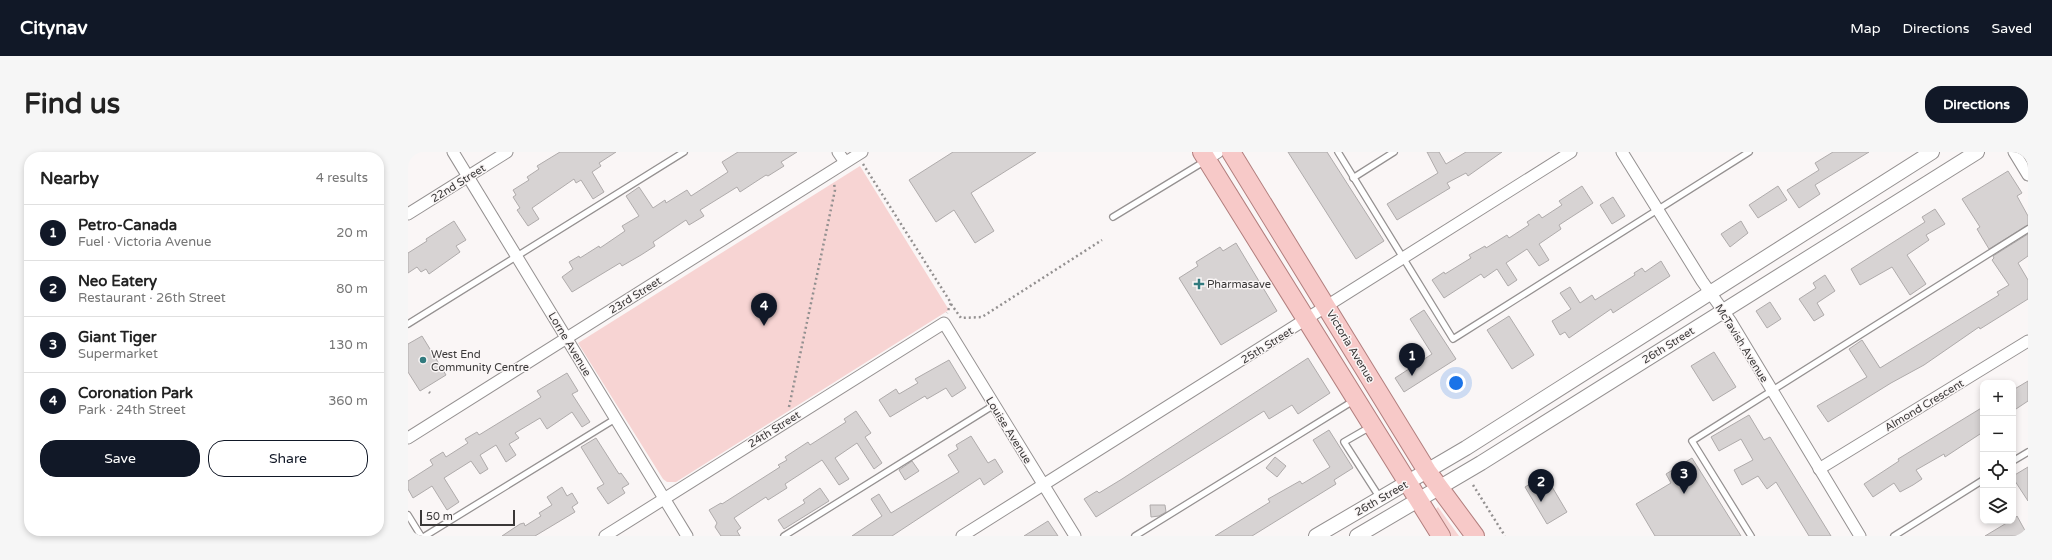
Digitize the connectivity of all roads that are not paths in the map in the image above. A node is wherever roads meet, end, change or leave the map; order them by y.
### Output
1 (453, 152) edge
2 (507, 152) edge
3 (684, 152) edge
4 (838, 152) edge
5 (1232, 152) edge
6 (1338, 152) edge
7 (1394, 152) edge
8 (1572, 152) edge
9 (1622, 152) edge
10 (1749, 152) edge
11 (1932, 152) edge
12 (1977, 152) edge
13 (2014, 152) edge
14 (859, 153) edge
15 (1209, 154) edge
16 (845, 162) junction
17 (2028, 175) edge
18 (468, 176) junction
19 (1353, 178) junction
20 (1658, 210) junction
21 (408, 214) edge
22 (1114, 217) dead end
23 (2028, 229) edge
24 (518, 256) junction
25 (1404, 257) junction
26 (1710, 293) junction
27 (1327, 306) junction
28 (1723, 311) junction
29 (1306, 320) junction
30 (944, 323) joint
31 (408, 324) edge
32 (566, 339) junction
33 (2028, 341) edge
34 (1772, 390) junction
35 (1355, 400) junction
36 (994, 405) junction
37 (615, 418) junction
38 (1505, 423) junction
39 (1371, 426) junction
40 (408, 438) edge
41 (1517, 440) junction
42 (2028, 452) edge
43 (2016, 459) edge
44 (1819, 469) junction
45 (1427, 471) junction
46 (1408, 482) junction
47 (1980, 482) edge
48 (1043, 485) junction
49 (1439, 487) junction
50 (664, 498) junction
51 (1380, 498) junction
52 (1418, 499) junction
53 (408, 515) edge
54 (421, 536) edge
55 (425, 536) edge
56 (605, 536) edge
57 (687, 536) edge
58 (784, 536) edge
59 (962, 536) edge
60 (1075, 536) edge
61 (1135, 536) edge
62 (1316, 536) edge
63 (1357, 536) edge
64 (1441, 536) edge
65 (1475, 536) edge
66 (1751, 536) edge
67 (1860, 536) edge
68 (1894, 536) edge

1 - 18 street, Lorne Avenue
2 - 18 street, 22nd Street
3 - 24 lane
4 - 16 street
5 - 27 main road, Victoria Avenue
6 - 19 lane
7 - 19 lane
8 - 25 street, 25th Street
9 - 20 street, McTavish Avenue
10 - 20 lane
11 - 26 street, 26th Street
12 - 28 street, 26th Street
13 - 17 street
14 - 16 street, 23rd Street
15 - 22 lane
15 - 29 main road
16 - 32 street, 23rd Street
18 - 21 street, 22nd Street
18 - 24 street, Lorne Avenue
19 - 25 lane
20 - 25 lane
20 - 26 street, McTavish Avenue
23 - 34 lane
24 - 31 lane
24 - 32 street, Lorne Avenue
25 - 27 street, 25th Street
26 - 28 street, McTavish Avenue
26 - 38 street, 26th Street
27 - 29 street, 25th Street
27 - 45 main road, Victoria Avenue
28 - 34 street, McTavish Avenue
28 - 41 street, 26th Street
29 - 35 main road
29 - 48 street, 25th Street
30 - 36 street, Louise Avenue
30 - 50 street, 24th Street
32 - 37 street, Lorne Avenue
32 - 40 street, 23rd Street
33 - 44 street, Almond Crescent
34 - 44 street, McTavish Avenue
34 - 66 lane
35 - 39 main road
35 - 61 lane
36 - 48 street, Louise Avenue
36 - 58 lane
37 - 50 street, Lorne Avenue
37 - 55 lane
38 - 41 street
38 - 45 street, 26th Street
39 - 46 main road
39 - 51 lane
41 - 49 street, 26th Street
42 - 43 lane
44 - 67 street, McTavish Avenue
45 - 46 street, 26th Street
45 - 49 main road, Victoria Avenue
46 - 51 street, 26th Street
46 - 52 main road
47 - 68 lane
48 - 59 street, 25th Street
48 - 60 street, Louise Avenue
49 - 52 street, 26th Street
49 - 65 main road, Victoria Avenue
50 - 56 street, 24th Street
50 - 57 street, Lorne Avenue
51 - 62 street, 26th Street
52 - 63 street, 26th Street
52 - 64 main road
53 - 54 lane

